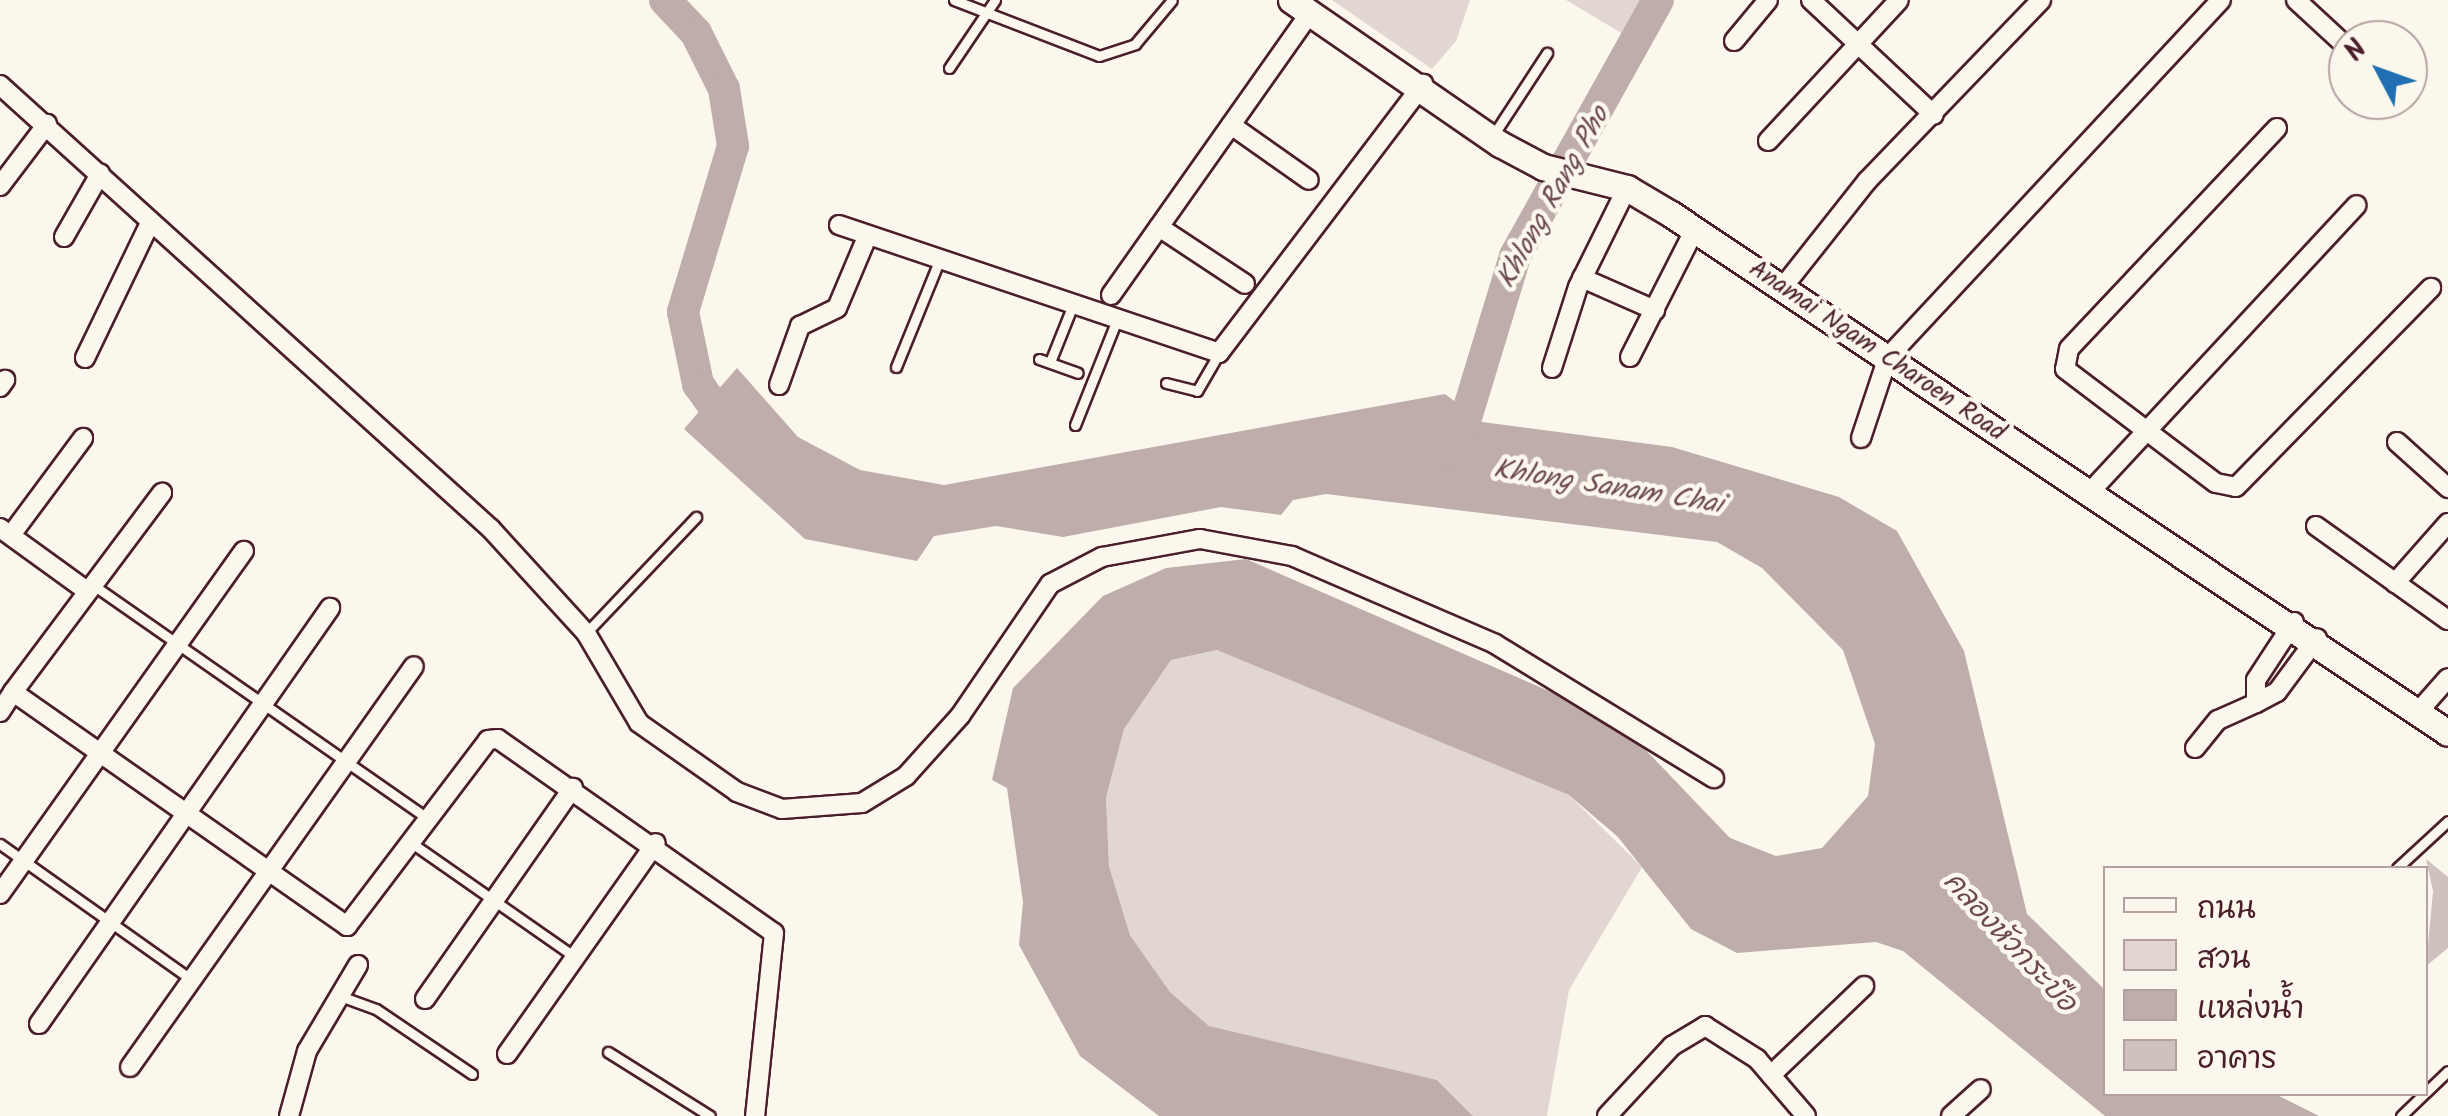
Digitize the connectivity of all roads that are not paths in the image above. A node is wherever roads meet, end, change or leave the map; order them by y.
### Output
1 (954, 0) edge
2 (995, 0) edge
3 (1172, 0) edge
4 (1768, 0) edge
5 (1811, 0) edge
6 (1899, 0) edge
7 (2040, 0) edge
8 (2296, 0) edge
9 (2216, 2) edge
10 (1300, 6) edge
11 (983, 17) junction
12 (2328, 30) edge
13 (1734, 40) dead end
14 (1859, 43) junction
15 (1548, 54) dead end
16 (949, 68) dead end
17 (1422, 84) junction
18 (0, 85) edge
19 (1934, 115) junction
20 (46, 124) junction
21 (1231, 125) junction
22 (2277, 128) dead end
23 (1491, 138) junction
24 (1768, 142) dead end
25 (100, 174) junction
26 (1309, 180) dead end
27 (0, 186) edge
28 (1626, 188) junction
29 (2357, 205) dead end
30 (150, 223) junction
31 (838, 226) dead end
32 (1159, 227) junction
33 (1695, 230) junction
34 (64, 236) dead end
35 (867, 237) junction
36 (939, 260) junction
37 (1582, 278) junction
38 (1245, 284) dead end
39 (1783, 287) junction
40 (2431, 288) dead end
41 (1111, 295) dead end
42 (1072, 307) junction
43 (1654, 310) junction
44 (1116, 322) junction
45 (1219, 353) junction
46 (1888, 356) junction
47 (1630, 357) dead end
48 (85, 358) dead end
49 (896, 367) dead end
50 (1552, 368) dead end
51 (1078, 374) dead end
52 (1166, 384) dead end
53 (779, 385) dead end
54 (1076, 426) dead end
55 (2148, 429) junction
56 (83, 438) dead end
57 (1861, 438) dead end
58 (2398, 442) dead end
59 (2448, 488) edge
60 (162, 493) dead end
61 (2088, 493) junction
62 (696, 518) dead end
63 (2448, 523) edge
64 (2316, 526) dead end
65 (6, 531) edge
66 (244, 551) dead end
67 (2395, 584) junction
68 (90, 588) junction
69 (330, 608) dead end
70 (2448, 620) edge
71 (2294, 622) junction
72 (586, 633) junction
73 (2317, 638) junction
74 (177, 644) junction
75 (414, 666) dead end
76 (2448, 678) edge
77 (13, 692) junction
78 (2256, 703) junction
79 (262, 705) junction
80 (0, 712) edge
81 (2418, 712) junction
82 (2448, 733) edge
83 (2195, 748) dead end
84 (99, 753) junction
85 (345, 761) junction
86 (1714, 778) dead end
87 (573, 788) junction
88 (186, 815) junction
89 (430, 820) junction
90 (2448, 821) edge
91 (656, 843) junction
92 (0, 844) edge
93 (413, 844) junction
94 (24, 860) junction
95 (2399, 866) edge
96 (266, 872) junction
97 (0, 894) edge
98 (494, 900) junction
99 (110, 922) junction
100 (575, 957) junction
101 (358, 965) dead end
102 (191, 979) junction
103 (1864, 986) dead end
104 (340, 996) junction
105 (426, 999) dead end
106 (39, 1024) dead end
107 (608, 1052) dead end
108 (507, 1054) dead end
109 (130, 1067) dead end
110 (2448, 1071) edge
111 (472, 1074) dead end
112 (1771, 1075) junction
113 (1981, 1089) dead end
114 (2428, 1090) edge
115 (2422, 1096) edge
116 (289, 1116) edge
117 (710, 1116) edge
118 (755, 1116) edge
119 (1607, 1116) edge
120 (1806, 1116) edge
121 (1952, 1116) edge
122 (2401, 1116) edge

1 - 11 lane
2 - 11 lane
3 - 11 lane
4 - 13 street
5 - 14 street
6 - 14 street
7 - 19 street
8 - 12 street
9 - 46 street
10 - 17 street, Anamai Ngam Charoen Road
10 - 21 street
11 - 16 lane
14 - 19 street
14 - 24 street
15 - 23 lane
17 - 23 street, Anamai Ngam Charoen Road
17 - 45 street
18 - 20 street
19 - 39 street
20 - 25 street
20 - 27 street
21 - 26 street
21 - 32 street
22 - 55 street
23 - 28 street, Anamai Ngam Charoen Road
25 - 30 street
25 - 34 street
28 - 33 street, Anamai Ngam Charoen Road
28 - 37 street
29 - 55 street
30 - 48 street
30 - 72 street
31 - 35 street
32 - 38 street
32 - 41 street
33 - 39 street, Anamai Ngam Charoen Road
33 - 43 street
35 - 36 street
35 - 53 street
36 - 42 street
36 - 49 lane
37 - 43 street
37 - 50 street
39 - 46 street, Anamai Ngam Charoen Road
40 - 55 street
42 - 44 street
42 - 51 lane
43 - 47 street
44 - 45 street
44 - 54 lane
45 - 52 lane
46 - 57 street
46 - 61 street, Anamai Ngam Charoen Road
55 - 61 street
56 - 65 street
58 - 59 street
60 - 68 street
61 - 71 street, Anamai Ngam Charoen Road
62 - 72 lane
63 - 67 street
64 - 67 street
65 - 68 street
66 - 74 street
67 - 70 street
68 - 74 lane
68 - 77 street
69 - 79 street
71 - 73 street, Anamai Ngam Charoen Road
71 - 78 street
72 - 86 street
73 - 78 street
73 - 81 street, Anamai Ngam Charoen Road
74 - 79 lane
74 - 84 street
75 - 85 street
76 - 81 street
77 - 80 street
77 - 84 street
78 - 83 street
79 - 85 lane
79 - 88 street
81 - 82 street, Anamai Ngam Charoen Road
84 - 88 street
84 - 94 street
85 - 89 lane
85 - 96 street
87 - 89 street
87 - 91 street
87 - 98 street
88 - 96 street
88 - 99 street
89 - 93 street
90 - 95 lane
91 - 100 street
91 - 118 street
92 - 94 lane
93 - 96 street
93 - 98 lane
94 - 97 street
94 - 99 lane
96 - 102 street
98 - 100 lane
98 - 105 street
99 - 102 lane
99 - 106 street
100 - 108 street
101 - 104 street
102 - 109 street
103 - 112 street
104 - 111 lane
104 - 116 street
107 - 117 lane
110 - 114 lane
112 - 119 street
112 - 120 street
113 - 121 street
115 - 122 lane

